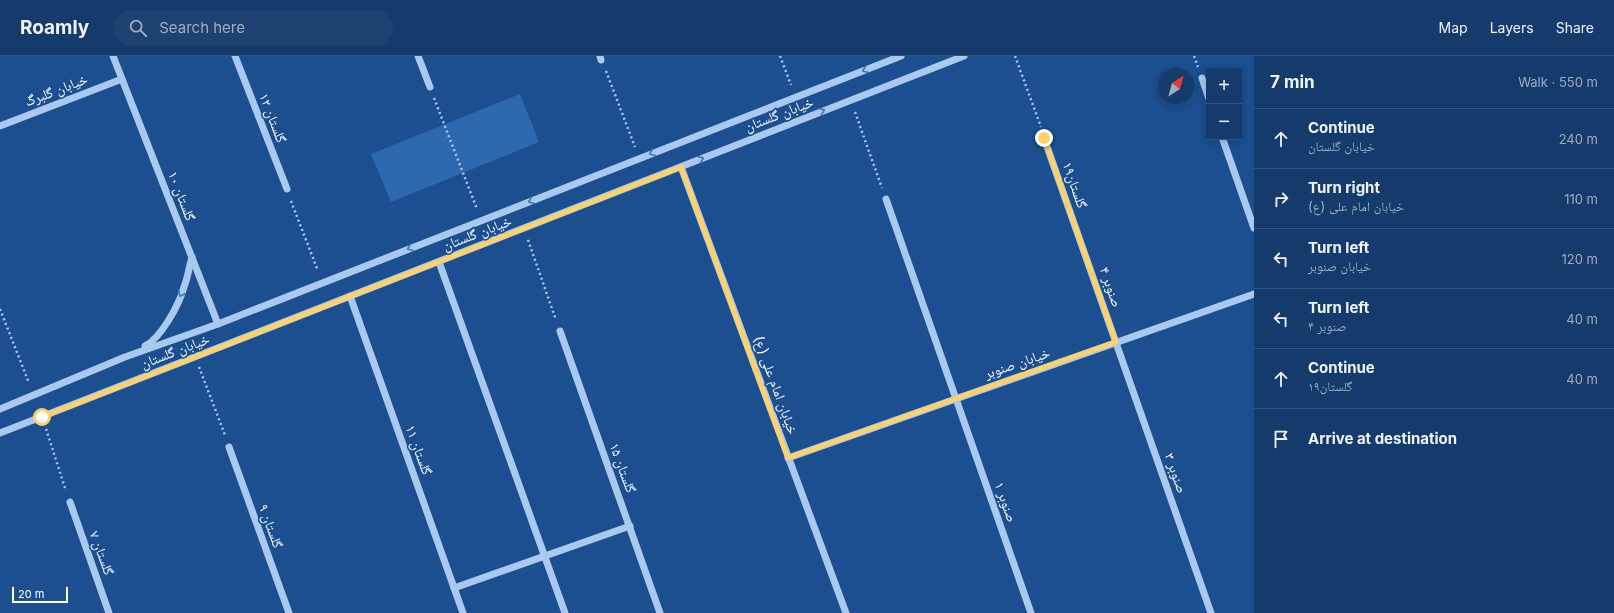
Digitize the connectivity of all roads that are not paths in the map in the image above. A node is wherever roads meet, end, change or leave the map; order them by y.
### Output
1 (113, 56) edge
2 (235, 56) edge
3 (418, 56) edge
4 (901, 56) edge
5 (964, 56) edge
6 (1202, 78) dead end
7 (122, 79) junction
8 (430, 86) road end
9 (1206, 90) edge
10 (0, 126) edge
11 (1044, 138) road end
12 (1223, 140) edge
13 (681, 167) junction
14 (287, 190) road end
15 (886, 199) road end
16 (1254, 228) edge
17 (1080, 240) joint
18 (192, 257) junction
19 (439, 262) junction
20 (1254, 294) edge
21 (350, 296) junction
22 (218, 324) junction
23 (560, 331) road end
24 (1116, 342) junction
25 (125, 357) junction
26 (956, 399) junction
27 (0, 409) edge
28 (0, 433) edge
29 (230, 447) road end
30 (788, 458) junction
31 (70, 502) road end
32 (630, 526) junction
33 (544, 556) junction
34 (454, 588) junction
35 (109, 613) edge
36 (289, 613) edge
37 (463, 613) edge
38 (565, 613) edge
39 (660, 613) edge
40 (846, 613) edge
41 (1031, 613) edge
42 (1212, 613) edge

1 - 7 street, گلستان ۱۰
2 - 14 street, گلستان ۱۲
3 - 8 street
4 -> 22 street, خیابان گلستان
13 -> 5 street, خیابان گلستان
6 - 9 street
7 - 10 street, خیابان گلبرگ
7 - 18 street, گلستان ۱۰
11 - 17 street, گلستان۱۹
12 - 16 street
13 - 19 street, خیابان گلستان
13 - 30 street, خیابان امام علی (ع)
15 - 26 street, صنوبر ۱
17 - 24 street, صنوبر ۴
18 - 22 street, گلستان ۱۰
18 -> 25 street
19 - 21 street, خیابان گلستان
19 - 33 street
20 - 24 street, خیابان صنوبر
21 - 28 street, خیابان گلستان
21 - 34 street, گلستان ۱۱
22 - 25 street, خیابان گلستان
23 - 32 street, گلستان ۱۵
24 - 26 street, خیابان صنوبر
24 - 42 street, صنوبر ۳
25 - 27 street, خیابان گلستان
26 - 30 street, خیابان صنوبر
26 - 41 street, صنوبر ۱
29 - 36 street, گلستان ۹
30 - 40 street, خیابان امام علی (ع)
31 - 35 street, گلستان ۷
32 - 33 street
32 - 39 street, گلستان ۱۵
33 - 34 street
33 - 38 street
34 - 37 street, گلستان ۱۱

